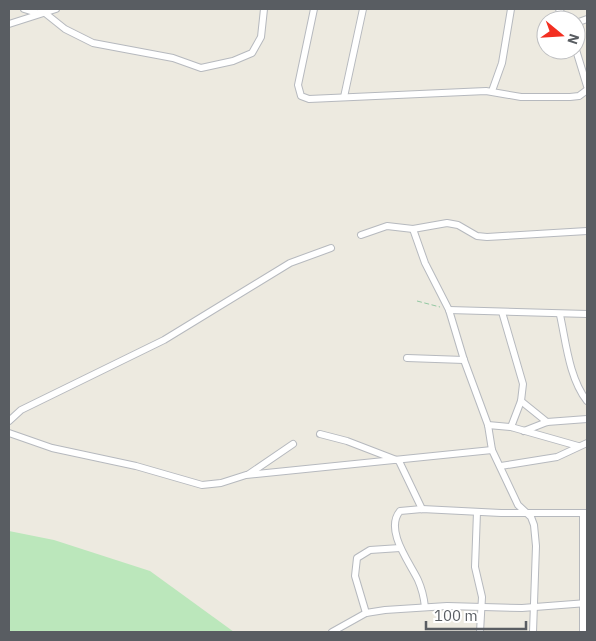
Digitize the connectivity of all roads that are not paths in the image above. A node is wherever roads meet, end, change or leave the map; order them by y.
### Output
1 (24, 9) edge
2 (56, 9) edge
3 (264, 9) edge
4 (314, 9) edge
5 (363, 9) edge
6 (511, 9) edge
7 (40, 11) edge
8 (9, 24) edge
9 (581, 60) edge
10 (586, 72) edge
11 (587, 88) edge
12 (492, 91) junction
13 (344, 97) junction
14 (413, 229) junction
15 (587, 231) edge
16 (362, 235) dead end
17 (331, 248) dead end
18 (449, 310) junction
19 (502, 312) junction
20 (587, 314) edge
21 (560, 315) junction
22 (407, 358) dead end
23 (464, 360) junction
24 (521, 401) junction
25 (587, 401) edge
26 (587, 419) edge
27 (9, 421) edge
28 (547, 422) junction
29 (488, 425) junction
30 (511, 427) junction
31 (524, 431) junction
32 (9, 433) edge
33 (320, 434) dead end
34 (587, 443) edge
35 (293, 444) dead end
36 (578, 446) junction
37 (492, 450) junction
38 (399, 461) junction
39 (501, 466) junction
40 (246, 475) junction
41 (422, 509) junction
42 (476, 512) junction
43 (524, 512) junction
44 (585, 513) edge
45 (400, 548) junction
46 (582, 562) junction
47 (587, 575) edge
48 (585, 603) edge
49 (482, 606) junction
50 (425, 607) junction
51 (534, 607) junction
52 (366, 613) junction
53 (587, 617) edge
54 (582, 630) edge
55 (332, 632) edge
56 (480, 632) edge
57 (534, 632) edge

1 - 7 street
2 - 7 street
3 - 7 street
4 - 13 street
5 - 13 street
6 - 12 street
7 - 8 street
9 - 10 street
10 - 11 street
11 - 12 street
12 - 13 street
14 - 15 street
14 - 16 street
14 - 18 street
17 - 27 street
18 - 19 street
18 - 23 street
19 - 21 street
19 - 24 street
20 - 21 street
21 - 25 street
22 - 23 street
23 - 29 street
24 - 28 street
24 - 30 street
26 - 28 street
28 - 31 street
29 - 30 street
29 - 37 street
30 - 31 street
31 - 36 street
32 - 40 street
33 - 38 street
34 - 36 street
35 - 40 street
36 - 39 street
37 - 38 street
37 - 39 street
38 - 40 street
38 - 41 street
39 - 43 street
41 - 42 street
41 - 45 street
42 - 43 street
42 - 49 street
43 - 44 street
43 - 51 street
44 - 46 street
45 - 50 street
45 - 52 street
46 - 47 street
46 - 48 street
48 - 51 street
48 - 54 street
49 - 50 street
49 - 51 street
49 - 56 street
50 - 52 street
51 - 57 street
52 - 55 street
53 - 54 street

